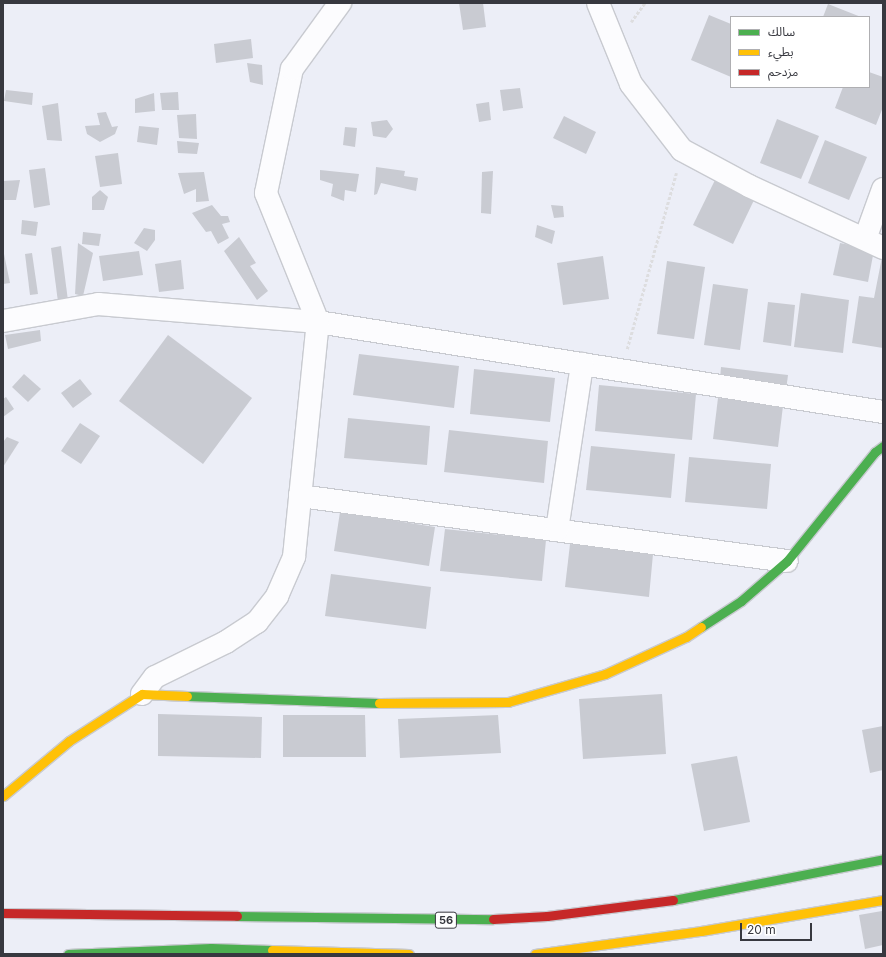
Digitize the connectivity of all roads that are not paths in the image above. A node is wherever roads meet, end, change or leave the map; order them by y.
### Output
1 (340, 3) edge
2 (598, 3) edge
3 (883, 189) edge
4 (874, 244) edge
5 (3, 321) edge
6 (318, 322) junction
7 (582, 364) junction
8 (883, 412) edge
9 (883, 446) edge
10 (300, 496) junction
11 (557, 530) junction
12 (787, 561) junction
13 (142, 694) junction
14 (3, 796) edge
15 (883, 859) edge
16 (883, 900) edge
17 (3, 913) edge
18 (68, 954) edge
19 (409, 954) edge
20 (535, 954) edge

1 - 6 street
2 - 4 street
3 - 4 street
5 - 6 street
6 - 7 street
6 - 10 street
7 - 8 street
7 - 11 street
9 - 12 main road
10 - 11 street
10 - 13 street
11 - 12 street
12 - 13 main road
13 - 14 main road
15 - 17 main road, 56
16 - 20 main road
18 - 19 main road

